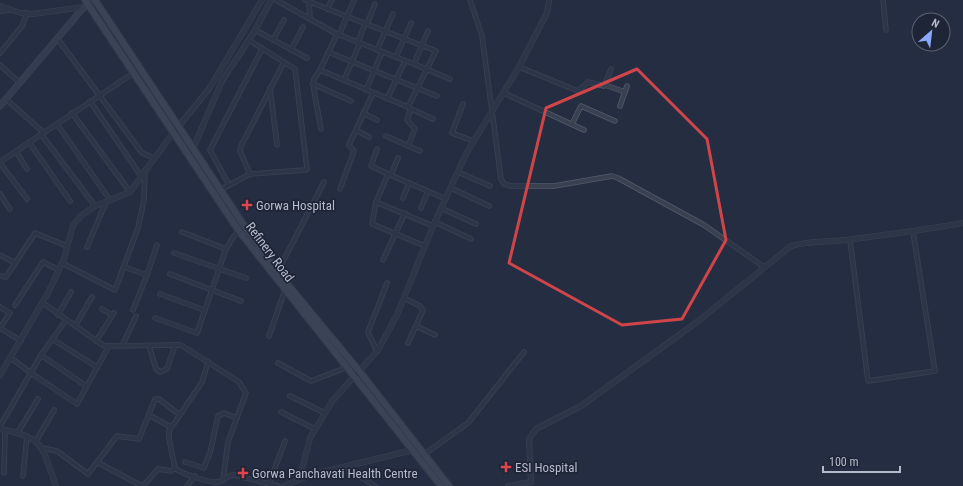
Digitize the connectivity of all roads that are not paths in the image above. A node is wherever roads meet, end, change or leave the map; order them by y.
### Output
1 (95, 0) edge
2 (262, 0) edge
3 (271, 0) edge
4 (276, 0) edge
5 (332, 0) edge
6 (354, 0) edge
7 (470, 0) edge
8 (549, 0) edge
9 (883, 0) edge
10 (307, 1) edge
11 (86, 4) edge
12 (375, 4) dead end
13 (0, 6) edge
14 (327, 9) junction
15 (9, 10) junction
16 (0, 11) edge
17 (27, 13) junction
18 (393, 14) dead end
19 (347, 17) junction
20 (310, 19) junction
21 (284, 20) dead end
22 (411, 23) dead end
23 (366, 24) junction
24 (303, 27) dead end
25 (255, 30) junction
26 (886, 30) dead end
27 (385, 31) junction
28 (428, 31) dead end
29 (338, 34) junction
30 (57, 38) junction
31 (403, 39) junction
32 (249, 40) junction
33 (273, 40) junction
34 (359, 43) junction
35 (422, 46) junction
36 (262, 49) junction
37 (291, 50) junction
38 (377, 50) junction
39 (328, 52) junction
40 (382, 52) junction
41 (0, 53) edge
42 (396, 57) junction
43 (307, 58) dead end
44 (405, 61) junction
45 (284, 62) junction
46 (352, 62) junction
47 (414, 64) junction
48 (0, 65) edge
49 (519, 67) junction
50 (140, 68) junction
51 (611, 69) dead end
52 (320, 70) junction
53 (427, 70) junction
54 (374, 71) junction
55 (134, 72) junction
56 (450, 79) dead end
57 (344, 80) junction
58 (396, 80) junction
59 (19, 82) junction
60 (313, 84) junction
61 (605, 85) junction
62 (627, 86) dead end
63 (270, 88) junction
64 (418, 88) junction
65 (366, 90) junction
66 (373, 92) junction
67 (625, 92) junction
68 (504, 93) junction
69 (100, 94) junction
70 (437, 96) dead end
71 (387, 98) junction
72 (6, 99) junction
73 (90, 101) junction
74 (351, 101) dead end
75 (463, 104) dead end
76 (0, 106) edge
77 (620, 106) dead end
78 (410, 108) junction
79 (72, 113) junction
80 (363, 113) junction
81 (491, 113) junction
82 (433, 119) dead end
83 (377, 120) dead end
84 (615, 121) dead end
85 (57, 124) junction
86 (572, 124) junction
87 (178, 126) junction
88 (321, 129) dead end
89 (356, 130) junction
90 (584, 130) dead end
91 (43, 133) junction
92 (173, 133) junction
93 (386, 136) dead end
94 (369, 137) dead end
95 (473, 141) junction
96 (29, 142) junction
97 (277, 146) dead end
98 (408, 146) junction
99 (377, 149) dead end
100 (193, 150) junction
101 (16, 151) junction
102 (420, 151) dead end
103 (189, 157) junction
104 (154, 158) junction
105 (398, 158) dead end
106 (0, 162) edge
107 (27, 169) dead end
108 (145, 170) junction
109 (458, 172) junction
110 (250, 174) junction
111 (389, 175) junction
112 (141, 176) junction
113 (324, 182) dead end
114 (409, 183) junction
115 (229, 185) junction
116 (490, 186) dead end
117 (451, 188) junction
118 (340, 189) dead end
119 (220, 190) junction
120 (428, 191) junction
121 (130, 192) junction
122 (0, 194) edge
123 (27, 198) dead end
124 (403, 198) dead end
125 (446, 199) junction
126 (70, 201) dead end
127 (108, 201) junction
128 (376, 202) junction
129 (94, 206) junction
130 (489, 206) dead end
131 (421, 208) dead end
132 (441, 208) junction
133 (10, 209) dead end
134 (405, 213) junction
135 (963, 223) edge
136 (434, 224) junction
137 (476, 224) dead end
138 (242, 230) junction
139 (182, 232) dead end
140 (913, 232) junction
141 (396, 233) junction
142 (470, 239) dead end
143 (850, 240) junction
144 (157, 245) dead end
145 (67, 246) junction
146 (425, 246) junction
147 (87, 247) dead end
148 (226, 249) junction
149 (174, 253) dead end
150 (0, 255) edge
151 (383, 260) dead end
152 (15, 263) junction
153 (62, 263) junction
154 (124, 267) junction
155 (764, 267) junction
156 (219, 268) junction
157 (59, 270) junction
158 (278, 271) junction
159 (170, 274) dead end
160 (146, 275) junction
161 (0, 276) edge
162 (246, 278) dead end
163 (386, 283) dead end
164 (286, 287) junction
165 (212, 290) junction
166 (71, 292) dead end
167 (160, 294) dead end
168 (92, 297) dead end
169 (404, 298) junction
170 (241, 301) dead end
171 (43, 303) junction
172 (15, 305) dead end
173 (0, 307) edge
174 (102, 309) dead end
175 (133, 310) dead end
176 (204, 310) junction
177 (58, 315) junction
178 (136, 316) dead end
179 (155, 318) dead end
180 (66, 320) junction
181 (74, 326) junction
182 (416, 326) junction
183 (435, 335) dead end
184 (269, 336) dead end
185 (52, 339) junction
186 (21, 341) junction
187 (96, 341) junction
188 (408, 343) dead end
189 (175, 345) junction
190 (109, 346) junction
191 (122, 346) junction
192 (149, 346) junction
193 (377, 351) junction
194 (524, 352) dead end
195 (40, 355) junction
196 (11, 358) junction
197 (208, 362) junction
198 (278, 363) dead end
199 (348, 367) junction
200 (97, 368) junction
201 (31, 373) junction
202 (0, 374) edge
203 (358, 374) junction
204 (86, 386) junction
205 (290, 396) dead end
206 (38, 399) dead end
207 (54, 410) dead end
208 (281, 412) dead end
209 (325, 413) junction
210 (149, 415) junction
211 (180, 415) junction
212 (237, 418) junction
213 (171, 427) junction
214 (2, 428) edge
215 (316, 429) junction
216 (18, 432) junction
217 (27, 436) junction
218 (36, 441) junction
219 (285, 441) dead end
220 (42, 448) junction
221 (413, 450) junction
222 (425, 455) junction
223 (419, 458) junction
224 (98, 462) junction
225 (185, 462) dead end
226 (344, 467) junction
227 (175, 468) junction
228 (4, 473) dead end
229 (23, 476) dead end
230 (194, 476) junction
231 (223, 479) junction
232 (299, 480) junction
233 (269, 484) junction
234 (56, 486) edge
235 (143, 486) edge
236 (187, 486) edge
237 (278, 486) edge
238 (284, 486) edge
239 (375, 486) edge
240 (441, 486) edge
241 (449, 486) edge
242 (508, 486) edge

1 - 11 main road
1 - 50 main road, Refinery Road
2 - 87 street
3 - 25 street
4 - 20 street
5 - 14 street
6 - 19 street
7 - 81 street
8 - 49 street
9 - 26 street
10 - 14 street
10 - 20 street
11 - 17 street
11 - 30 main road
11 - 55 main road, Refinery Road
12 - 23 street
13 - 15 street
14 - 19 street
15 - 16 street
15 - 17 street
17 - 41 street
18 - 27 street
19 - 23 street
19 - 29 street
20 - 29 street
21 - 33 street
22 - 31 street
23 - 27 street
23 - 34 street
24 - 37 street
25 - 32 street
25 - 33 street
27 - 31 street
27 - 38 street
28 - 35 street
29 - 34 street
29 - 39 street
30 - 59 main road
30 - 69 street
31 - 35 street
31 - 42 street
32 - 36 street
32 - 100 street
33 - 37 street
34 - 38 street
34 - 46 street
35 - 47 street
35 - 53 street
36 - 45 street
36 - 115 street
37 - 43 street
38 - 40 street
39 - 46 street
39 - 52 street
40 - 42 street
40 - 54 street
42 - 44 street
44 - 47 street
44 - 58 street
45 - 63 street
45 - 110 street
46 - 54 street
46 - 57 street
47 - 53 street
48 - 59 street
49 - 61 street
49 - 68 street
50 - 55 street
50 - 87 main road, Refinery Road
51 - 61 street
52 - 57 street
52 - 60 street
53 - 56 street
53 - 64 street
54 - 58 street
54 - 65 street
55 - 69 street
55 - 92 main road, Refinery Road
57 - 65 street
58 - 64 street
58 - 71 street
59 - 72 main road
60 - 74 street
60 - 88 street
61 - 67 street
62 - 67 street
63 - 97 street
63 - 110 street
64 - 70 street
64 - 78 street
65 - 66 street
66 - 71 street
66 - 80 street
67 - 77 street
68 - 81 street
68 - 86 street
69 - 73 street
69 - 104 street
71 - 78 street
72 - 76 main road
72 - 91 street
73 - 79 street
73 - 112 street
75 - 95 street
78 - 82 street
78 - 98 street
79 - 85 street
79 - 121 street
80 - 83 street
80 - 89 street
81 - 95 street
81 - 155 street
84 - 86 street
85 - 91 street
85 - 127 street
86 - 90 street
87 - 92 street
87 - 100 main road, Refinery Road
89 - 94 street
89 - 118 street
91 - 96 street
91 - 129 street
92 - 103 main road, Refinery Road
92 - 104 street
93 - 98 street
95 - 109 street
96 - 101 street
96 - 126 street
98 - 102 street
99 - 111 street
100 - 103 street
100 - 119 main road, Refinery Road
101 - 106 street
101 - 107 street
103 - 138 main road, Refinery Road
104 - 108 street
105 - 111 street
106 - 123 street
108 - 112 street
108 - 154 street
109 - 116 street
109 - 117 street
110 - 115 street
111 - 114 street
111 - 128 street
112 - 121 street
113 - 158 street
114 - 120 street
114 - 124 street
115 - 119 street
117 - 125 street
117 - 130 street
119 - 138 main road, Refinery Road
120 - 125 street
120 - 131 street
121 - 127 street
122 - 133 street
125 - 132 street
127 - 129 street
127 - 147 street
128 - 134 street
128 - 141 street
129 - 145 street
132 - 136 street
132 - 137 street
134 - 136 street
134 - 141 street
135 - 140 street
136 - 142 street
136 - 146 street
138 - 148 street
138 - 158 main road, Refinery Road
138 - 164 main road, Refinery Road
139 - 148 street
140 - 143 street
140 - 143 street
141 - 146 street
141 - 151 street
143 - 155 street
144 - 160 street
145 - 152 street
145 - 153 street
146 - 169 street
148 - 156 street
149 - 156 street
150 - 152 street
152 - 161 street
153 - 154 street
153 - 157 street
154 - 160 street
155 - 242 street
156 - 162 street
156 - 165 street
157 - 171 street
157 - 172 street
158 - 164 main road, Refinery Road
159 - 165 street
160 - 175 street
163 - 193 street
164 - 184 street
164 - 199 main road, Refinery Road
164 - 203 main road, Refinery Road
165 - 170 street
165 - 176 street
166 - 177 street
167 - 176 street
168 - 181 street
169 - 182 street
169 - 193 street
171 - 177 street
171 - 186 street
173 - 186 street
174 - 187 street
176 - 179 street
177 - 180 street
178 - 191 street
180 - 181 street
180 - 185 street
181 - 187 street
182 - 183 street
182 - 188 street
185 - 195 street
185 - 200 street
186 - 196 street
187 - 190 street
189 - 192 street
189 - 192 street
189 - 197 street
190 - 191 street
190 - 200 street
191 - 192 street
193 - 203 street
194 - 222 street
195 - 201 street
195 - 204 street
196 - 201 street
196 - 202 street
197 - 211 street
197 - 212 street
198 - 199 street
199 - 203 main road, Refinery Road
200 - 204 street
201 - 204 street
201 - 214 street
203 - 209 street
203 - 221 main road, Refinery Road
203 - 222 main road, Refinery Road
205 - 209 street
206 - 216 street
207 - 218 street
208 - 215 street
209 - 215 street
210 - 211 street
210 - 213 street
210 - 224 street
211 - 213 street
212 - 225 street
212 - 231 street
213 - 227 street
214 - 216 street
214 - 228 street
215 - 232 street
216 - 217 street
217 - 218 street
217 - 229 street
218 - 220 street
219 - 233 street
220 - 224 street
220 - 234 street
221 - 223 main road, Refinery Road
221 - 226 street
222 - 223 street
222 - 241 main road, Refinery Road
223 - 240 main road, Refinery Road
224 - 235 street
226 - 232 street
226 - 239 street
227 - 230 street
227 - 235 street
230 - 231 street
230 - 236 street
231 - 233 street
232 - 238 street
233 - 237 street

